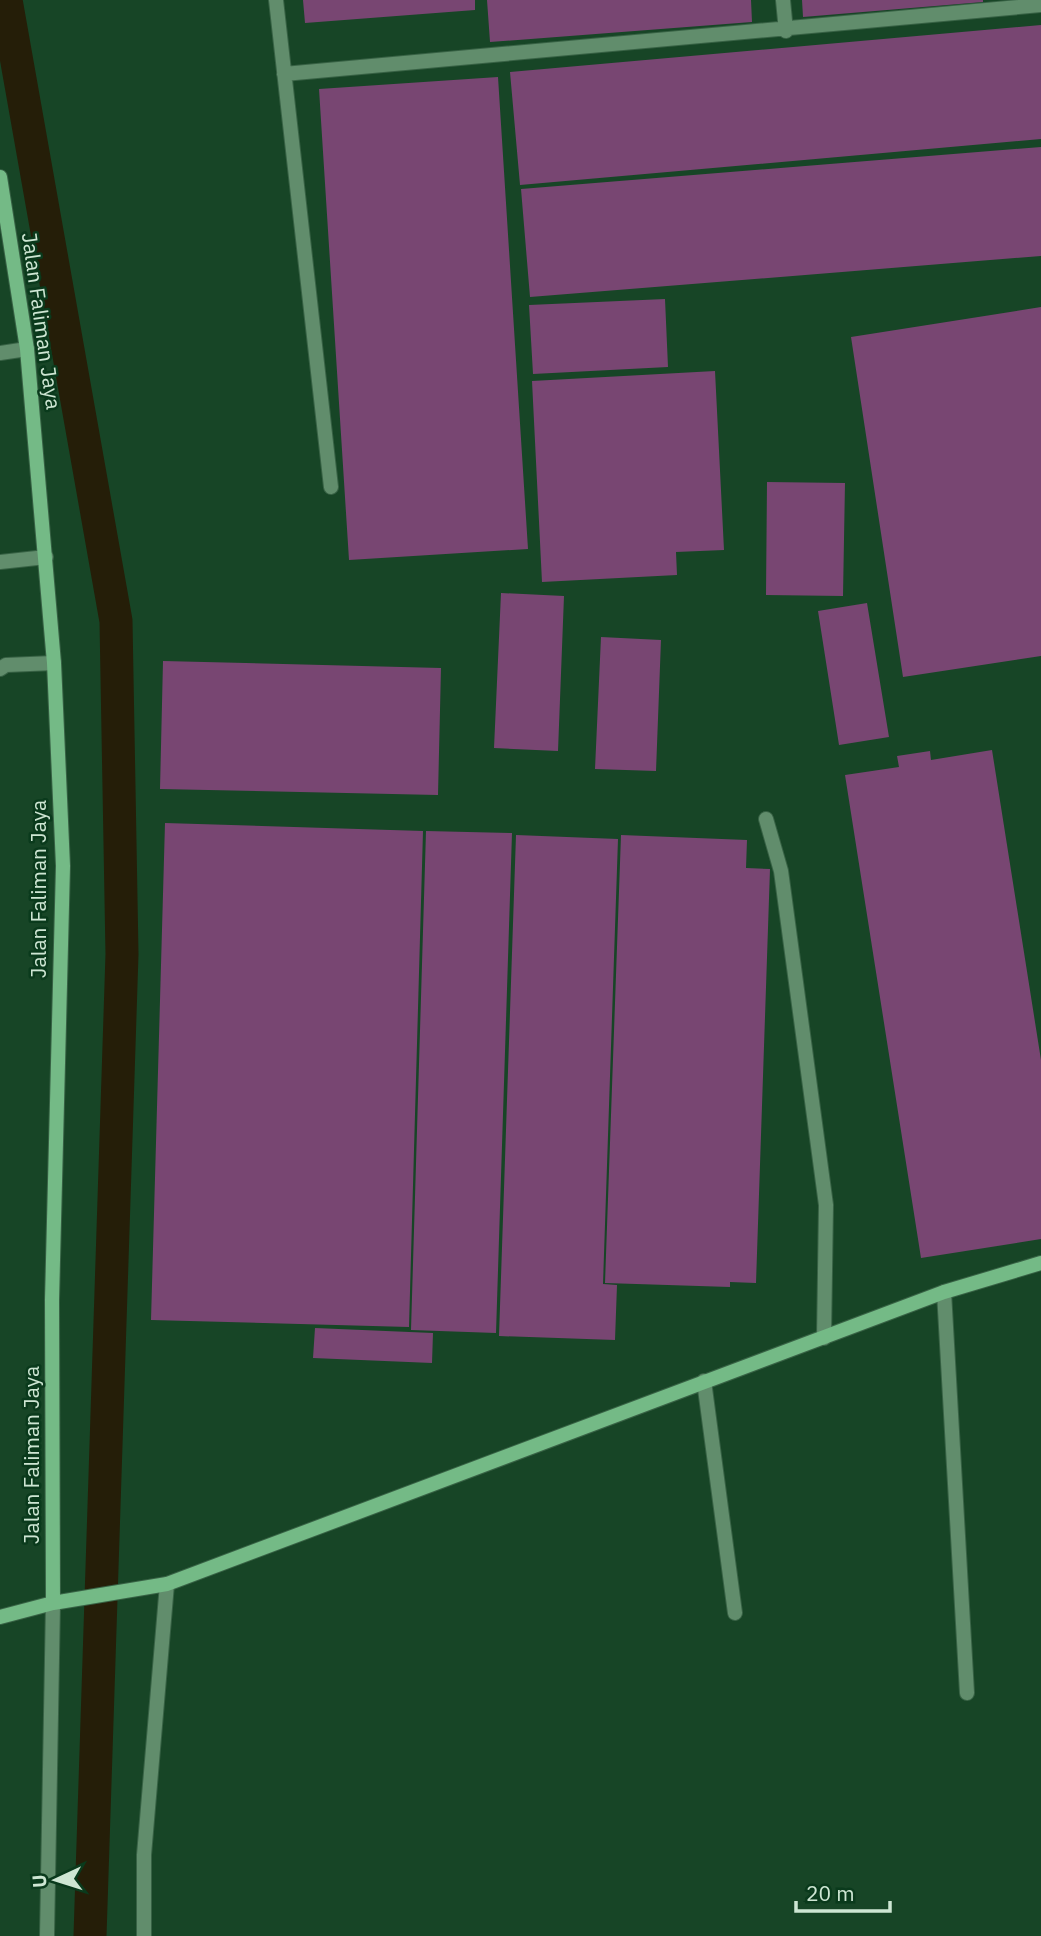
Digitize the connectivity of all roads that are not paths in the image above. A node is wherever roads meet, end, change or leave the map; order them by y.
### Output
1 (276, 0) edge
2 (783, 0) edge
3 (1041, 5) edge
4 (786, 31) junction
5 (284, 74) junction
6 (0, 177) edge
7 (27, 349) junction
8 (0, 353) edge
9 (331, 488) dead end
10 (46, 557) junction
11 (0, 562) edge
12 (54, 663) junction
13 (0, 668) edge
14 (766, 819) dead end
15 (1041, 1263) edge
16 (944, 1292) junction
17 (824, 1338) junction
18 (704, 1381) junction
19 (167, 1584) junction
20 (52, 1603) junction
21 (735, 1613) dead end
22 (0, 1617) edge
23 (967, 1693) dead end
24 (47, 1936) edge
25 (144, 1936) edge

1 - 5 street
2 - 4 street
3 - 4 street
4 - 5 street
5 - 9 street
6 - 7 street, Jalan Faliman Jaya
7 - 8 street
7 - 10 street, Jalan Faliman Jaya
10 - 11 street
10 - 12 street, Jalan Faliman Jaya
12 - 13 street
12 - 20 street, Jalan Faliman Jaya
14 - 17 street
15 - 16 street
16 - 17 street
16 - 23 street
17 - 18 street
18 - 19 street
18 - 21 street
19 - 20 street
19 - 25 street
20 - 22 street
20 - 24 street

